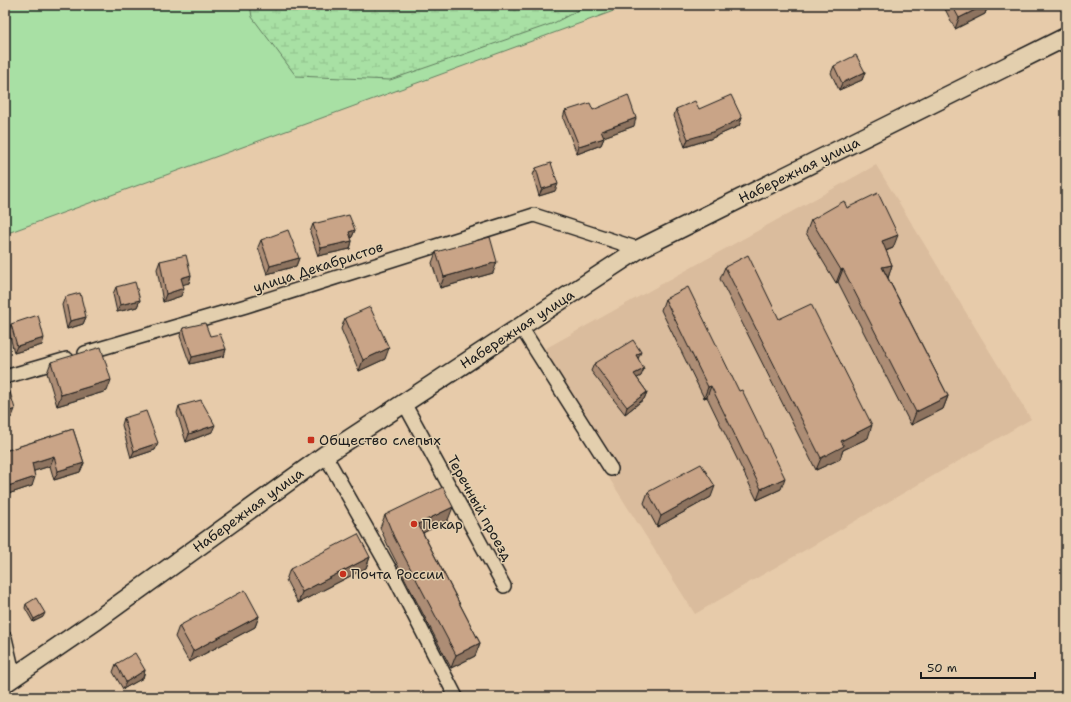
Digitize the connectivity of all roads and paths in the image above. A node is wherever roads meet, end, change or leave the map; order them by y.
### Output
1 (1066, 37) edge
2 (639, 249) junction
3 (521, 327) junction
4 (5, 377) edge
5 (404, 403) junction
6 (325, 455) junction
7 (611, 469) dead end
8 (504, 586) dead end
9 (5, 638) edge
10 (9, 680) edge
11 (456, 697) edge

1 - 2 main road, Набережная улица
2 - 3 main road, Набережная улица
2 - 4 street, улица Декабристов
3 - 5 main road, Набережная улица
3 - 7 street
5 - 6 main road, Набережная улица
5 - 8 street, Теречный проезд
6 - 10 main road, Набережная улица
6 - 11 street
9 - 10 street

